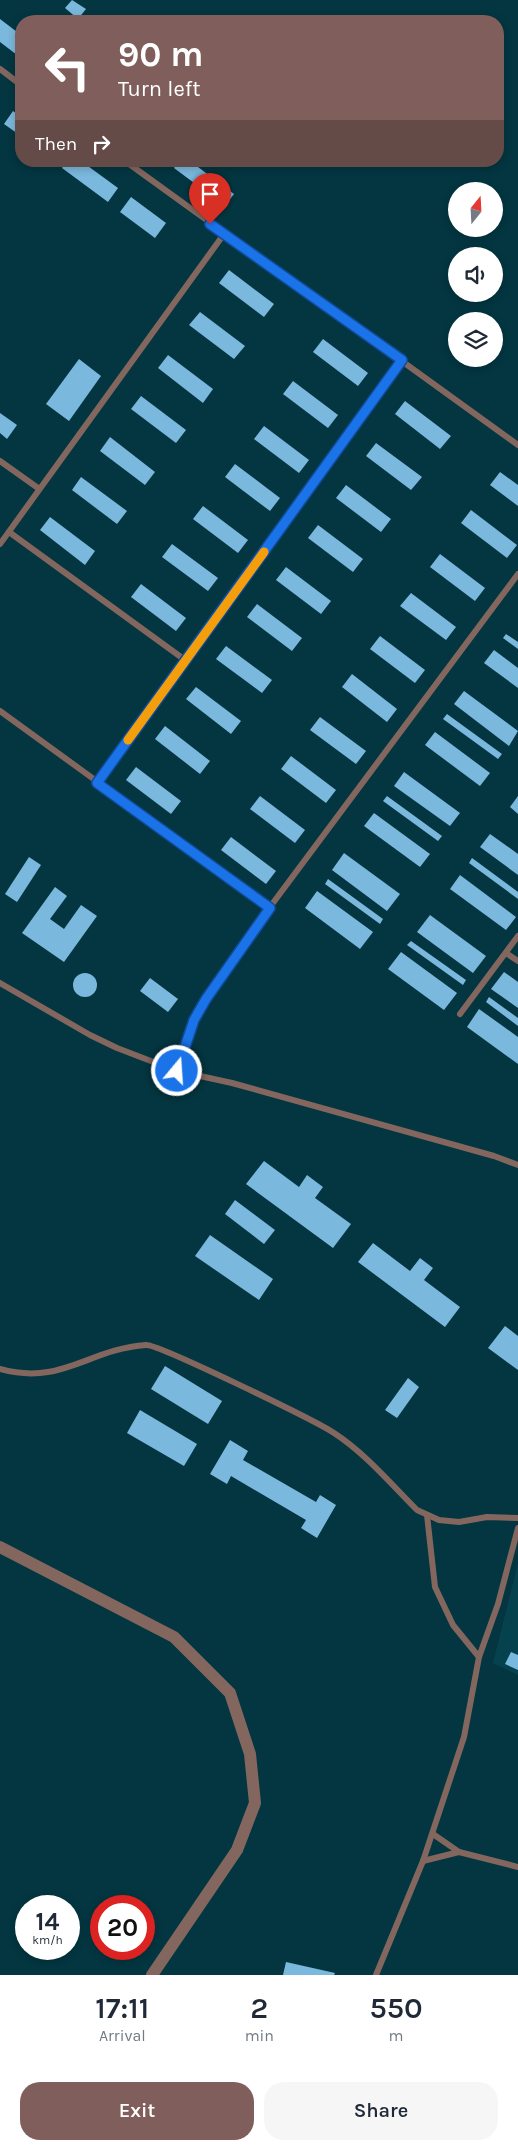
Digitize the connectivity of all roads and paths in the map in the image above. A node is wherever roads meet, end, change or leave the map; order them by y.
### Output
1 (0, 69) edge
2 (15, 80) edge
3 (133, 167) edge
4 (224, 234) junction
5 (402, 360) junction
6 (518, 445) edge
7 (0, 460) edge
8 (38, 488) junction
9 (9, 532) junction
10 (0, 544) edge
11 (518, 574) edge
12 (185, 660) junction
13 (0, 711) edge
14 (97, 783) junction
15 (270, 908) junction
16 (518, 936) edge
17 (506, 953) junction
18 (518, 962) edge
19 (0, 983) edge
20 (460, 1014) dead end
21 (177, 1071) junction
22 (518, 1165) edge
23 (0, 1369) edge
24 (427, 1514) junction
25 (518, 1518) edge
26 (518, 1528) edge
27 (0, 1548) edge
28 (479, 1657) junction
29 (433, 1834) junction
30 (459, 1852) junction
31 (423, 1861) junction
32 (518, 1867) edge
33 (152, 1975) edge
34 (376, 1975) edge

1 - 2 lane
3 - 4 lane
4 - 5 lane
4 - 8 lane
5 - 6 lane
5 - 12 lane
7 - 8 lane
8 - 9 lane
9 - 10 lane
9 - 12 lane
11 - 15 lane
12 - 14 lane
13 - 14 lane
14 - 15 lane
15 - 21 lane
16 - 17 lane
17 - 18 lane
17 - 20 lane
19 - 21 lane
21 - 22 lane
23 - 24 lane
24 - 25 lane
24 - 28 lane
26 - 28 lane
27 - 33 street
28 - 29 lane
29 - 30 lane
29 - 31 lane
30 - 31 lane
30 - 32 lane
31 - 34 lane

